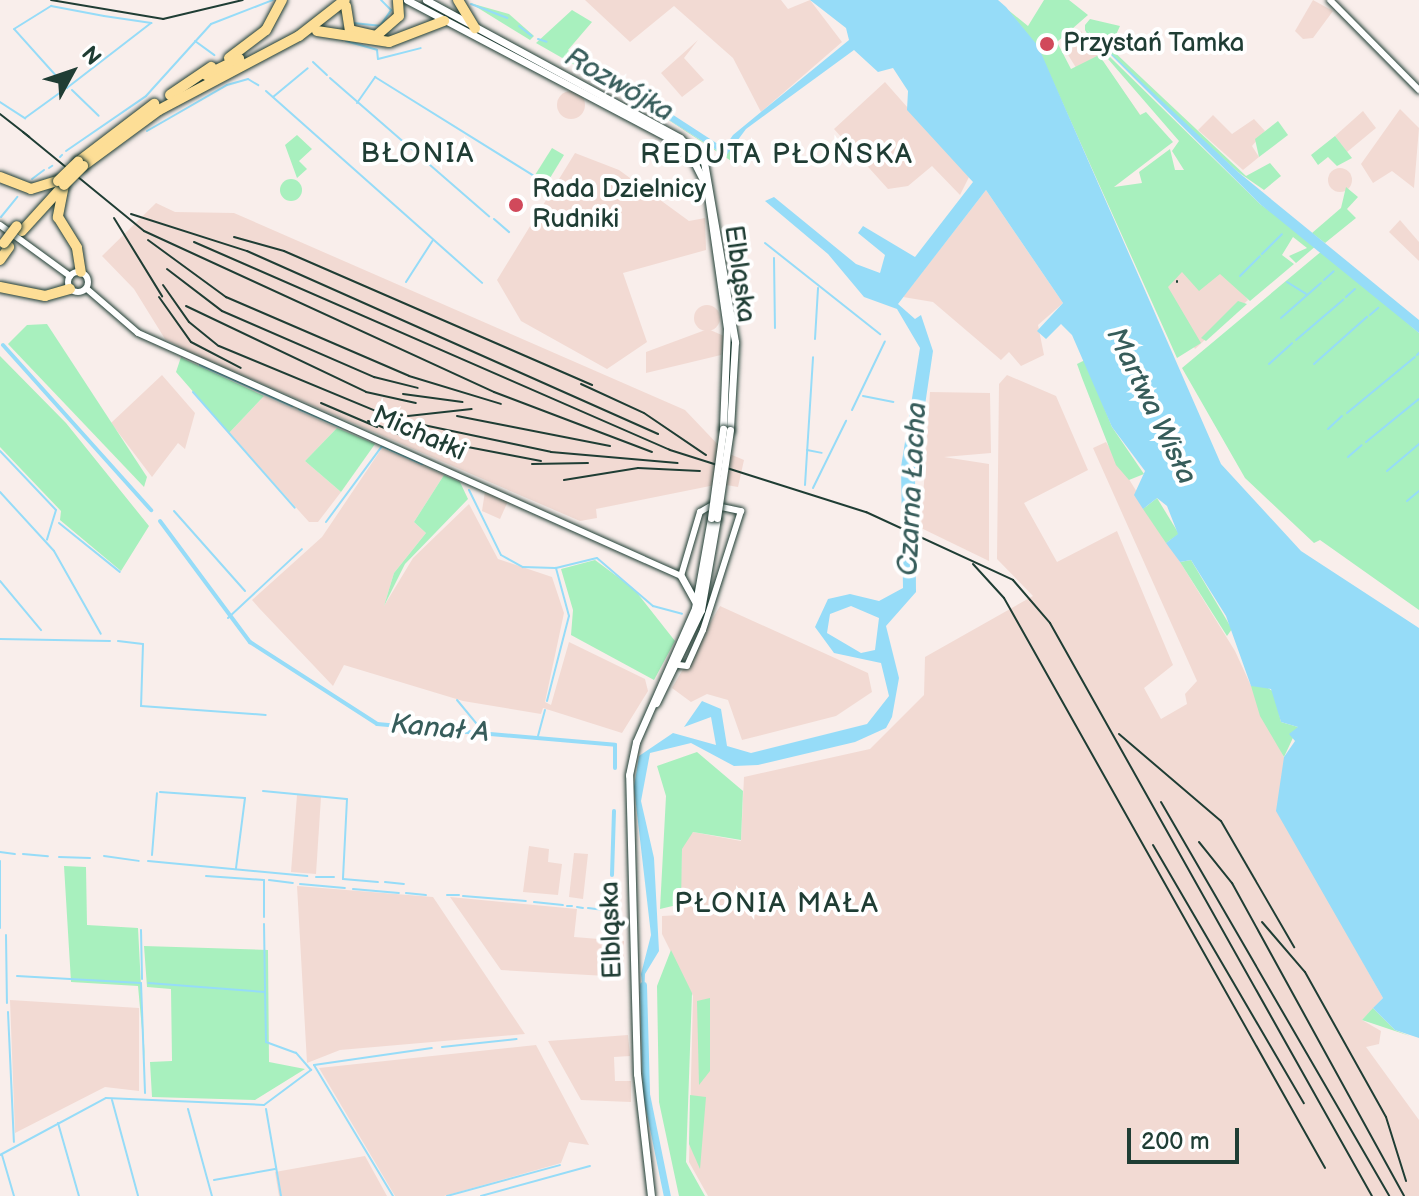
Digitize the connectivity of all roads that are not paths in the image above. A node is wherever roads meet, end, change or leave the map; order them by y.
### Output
1 (282, 0) edge
2 (398, 0) edge
3 (407, 0) edge
4 (426, 0) edge
5 (458, 0) edge
6 (1330, 0) edge
7 (344, 2) edge
8 (444, 21) junction
9 (475, 28) junction
10 (317, 31) junction
11 (243, 64) junction
12 (1419, 90) edge
13 (170, 95) junction
14 (81, 164) junction
15 (0, 177) edge
16 (61, 183) junction
17 (0, 225) edge
18 (5, 246) edge
19 (0, 260) edge
20 (75, 274) junction
21 (0, 287) edge
22 (70, 289) junction
23 (87, 289) junction
24 (727, 430) junction
25 (714, 518) junction
26 (681, 576) junction
27 (700, 589) junction
28 (689, 591) junction
29 (705, 598) junction
30 (714, 601) junction
31 (696, 603) junction
32 (683, 665) junction
33 (648, 714) junction
34 (651, 1196) edge

1 - 13 highway
2 - 7 highway
3 - 8 main road, Elbląska
4 - 9 main road, Elbląska
5 - 9 highway
6 - 12 street
7 - 10 highway
7 - 11 highway
7 - 13 highway
8 - 10 highway
8 - 24 main road, Elbląska
9 - 24 main road, Elbląska
10 - 11 highway
11 - 14 highway
13 - 14 highway
14 - 16 highway, bridge
15 - 16 highway
16 - 18 highway, bridge
16 - 20 highway
17 - 20 street
18 - 19 highway
20 - 22 street
20 - 23 street
21 - 22 highway
22 - 23 street
23 - 26 street, Michałki
24 - 25 main road, Elbląska, bridge
25 - 27 main road, Elbląska
25 - 29 main road, Elbląska
26 - 28 main road
26 - 30 street, Elbląska
27 - 28 main road
27 - 31 main road, Elbląska
28 - 31 main road
29 - 30 main road
29 - 32 main road, Elbląska
30 - 32 street, Elbląska
31 - 33 main road, Elbląska
32 - 33 main road, Elbląska
33 - 34 main road, Elbląska

